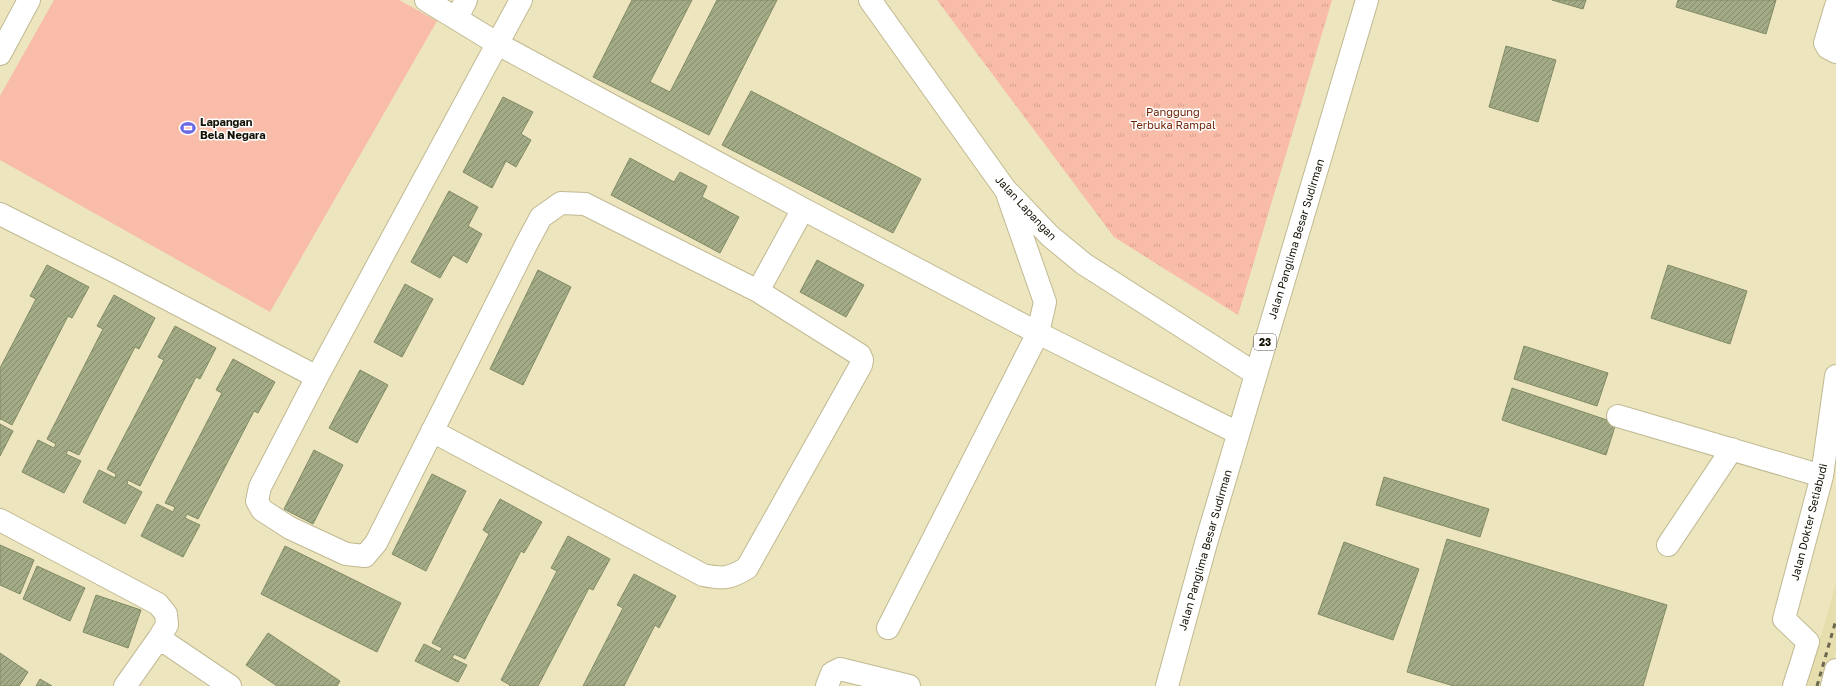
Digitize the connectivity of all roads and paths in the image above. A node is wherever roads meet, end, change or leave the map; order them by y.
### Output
1 (29, 0) edge
2 (426, 0) edge
3 (521, 0) edge
4 (870, 0) edge
5 (1367, 0) edge
6 (1836, 6) edge
7 (462, 9) edge
8 (498, 44) junction
9 (1836, 52) edge
10 (0, 54) edge
11 (1005, 189) junction
12 (803, 209) junction
13 (0, 214) edge
14 (758, 292) junction
15 (1038, 333) junction
16 (1256, 374) junction
17 (1836, 376) edge
18 (317, 377) junction
19 (1618, 416) dead end
20 (432, 431) junction
21 (1238, 433) junction
22 (1732, 449) junction
23 (1822, 476) junction
24 (0, 520) edge
25 (1668, 545) dead end
26 (888, 628) dead end
27 (159, 638) junction
28 (1836, 670) edge
29 (125, 686) edge
30 (230, 686) edge
31 (827, 686) edge
32 (909, 686) edge
33 (1167, 686) edge
34 (1794, 686) edge
35 (1832, 686) edge

1 - 10 main road
2 - 7 main road
3 - 8 main road
4 - 11 main road, Jalan Lapangan
5 - 16 main road, Jalan Panglima Besar Sudirman / 23
6 - 9 main road
7 - 8 main road
8 - 12 main road
8 - 18 main road
11 - 15 main road
11 - 16 main road, Jalan Lapangan
12 - 14 main road
12 - 15 main road
13 - 18 main road
14 - 20 main road
14 - 20 main road
15 - 21 main road
15 - 26 main road
16 - 21 main road, Jalan Panglima Besar Sudirman / 23
17 - 23 main road, Jalan Dokter Setiabudi
18 - 20 main road
19 - 22 main road
21 - 33 main road, Jalan Panglima Besar Sudirman / 23
22 - 23 main road
22 - 25 main road
23 - 34 main road, Jalan Dokter Setiabudi
24 - 27 main road
27 - 29 main road
27 - 30 main road
28 - 35 main road
31 - 32 main road

